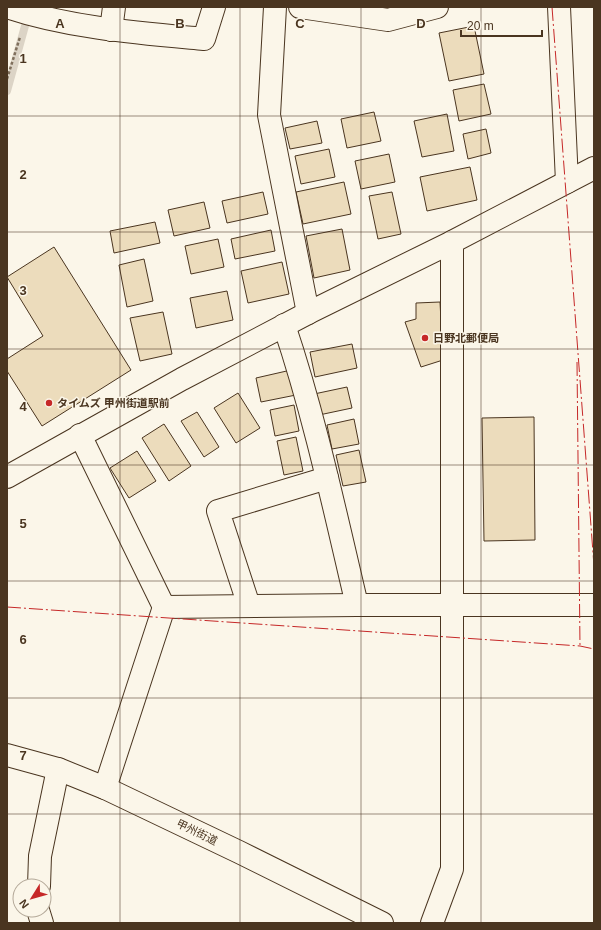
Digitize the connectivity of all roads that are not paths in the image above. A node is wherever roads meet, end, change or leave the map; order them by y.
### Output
1 (7, 7) edge
2 (114, 7) edge
3 (214, 7) edge
4 (276, 7) edge
5 (300, 7) edge
6 (437, 7) edge
7 (559, 7) edge
8 (111, 30) junction
9 (594, 168) edge
10 (567, 182) junction
11 (452, 242) junction
12 (308, 313) junction
13 (284, 326) junction
14 (80, 436) junction
15 (7, 477) edge
16 (327, 478) junction
17 (357, 605) junction
18 (451, 605) junction
19 (594, 605) edge
20 (249, 606) junction
21 (164, 607) junction
22 (7, 755) edge
23 (58, 769) junction
24 (105, 788) junction
25 (39, 878) edge
26 (382, 923) edge
27 (432, 923) edge

1 - 8 street
2 - 8 street
3 - 8 street
4 - 12 street
5 - 6 street
7 - 10 street
9 - 10 street
10 - 11 street
11 - 12 street
11 - 18 street
12 - 13 street
13 - 14 street
13 - 16 street
14 - 15 street
14 - 21 street
16 - 17 street
16 - 20 street
17 - 18 street
17 - 20 street
18 - 19 street
18 - 27 street
20 - 21 street
21 - 24 street
22 - 23 street, 甲州街道
23 - 24 street, 甲州街道
23 - 25 street
24 - 26 street, 甲州街道

